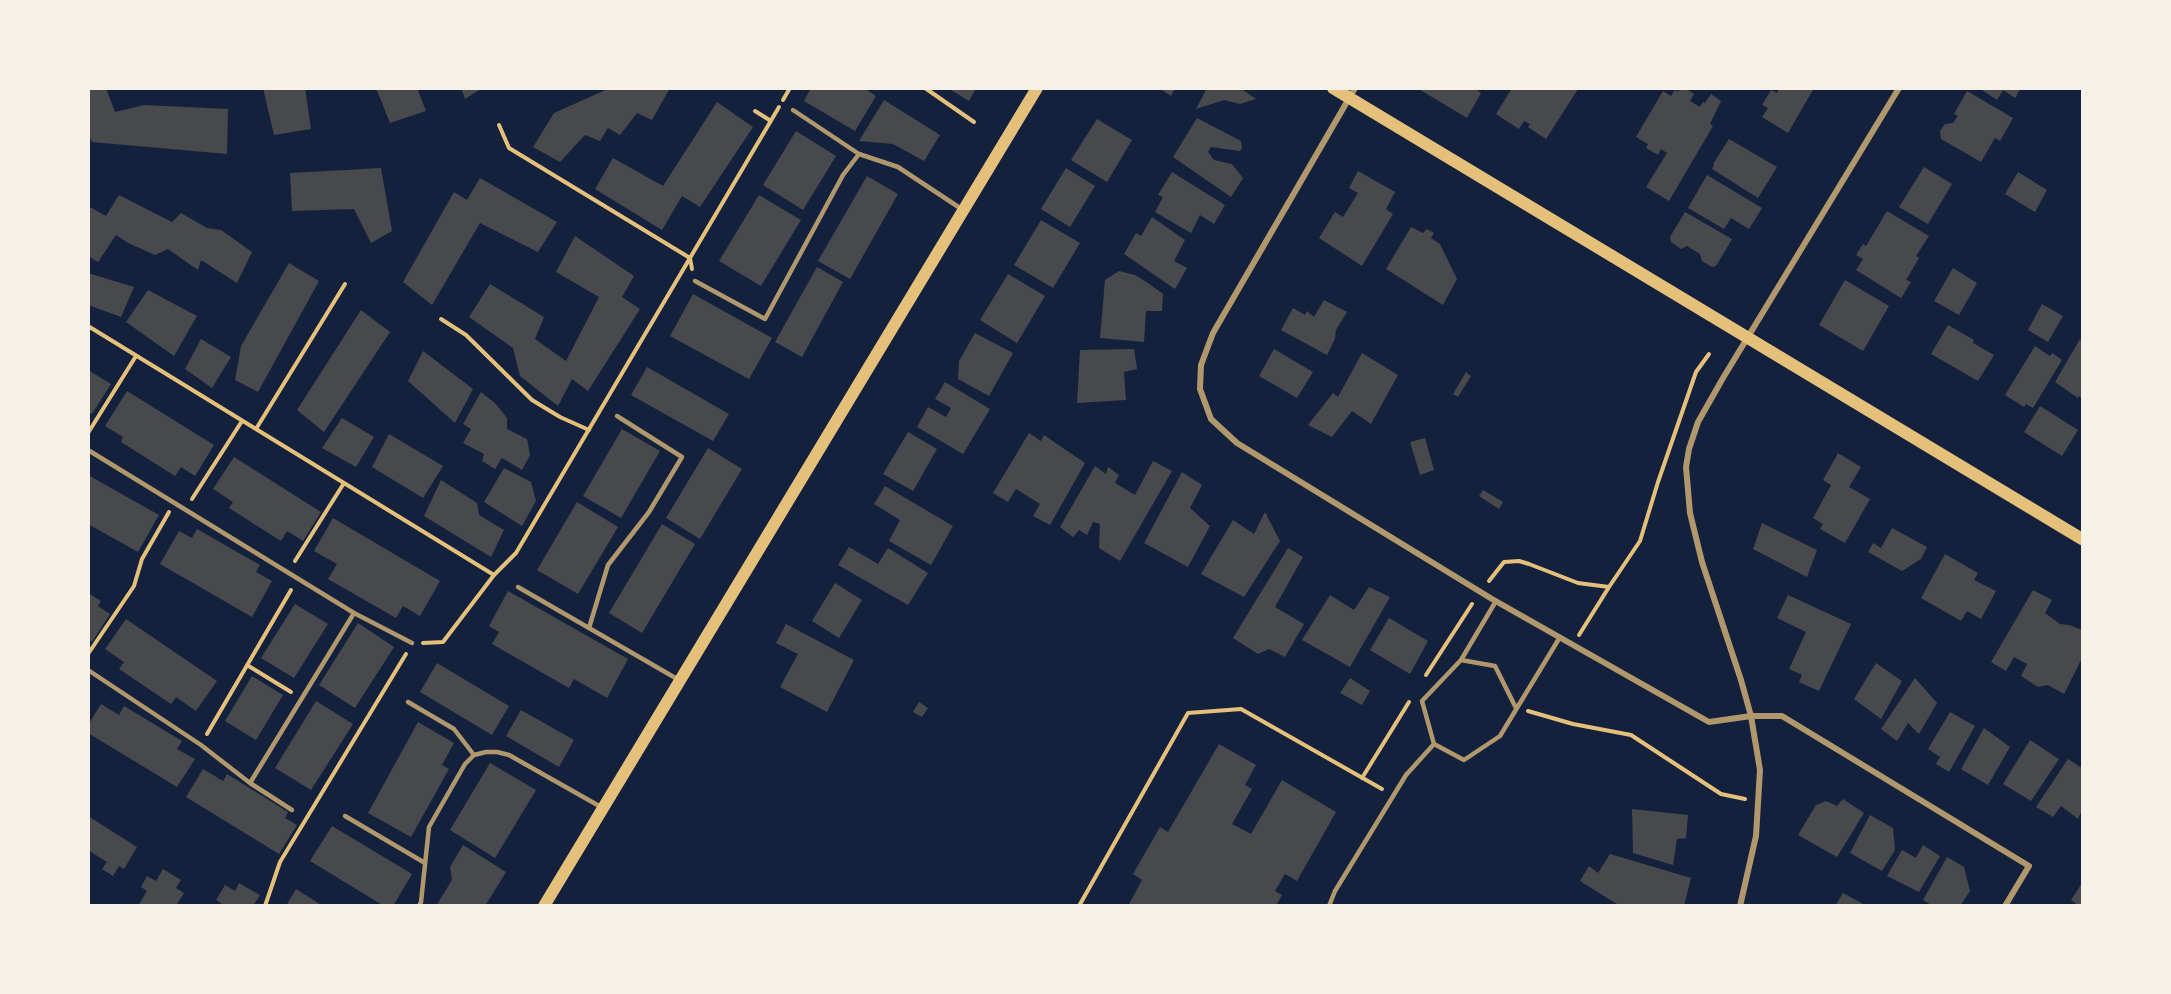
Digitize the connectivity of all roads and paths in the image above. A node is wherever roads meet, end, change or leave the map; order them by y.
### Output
1 (790, 88) edge
2 (925, 88) edge
3 (1037, 88) edge
4 (1333, 88) edge
5 (1899, 88) edge
6 (1352, 93) edge
7 (793, 110) dead end
8 (755, 111) dead end
9 (771, 121) junction
10 (974, 122) dead end
11 (499, 125) dead end
12 (860, 154) junction
13 (963, 210) junction
14 (690, 258) junction
15 (695, 281) joint
16 (345, 284) dead end
17 (441, 320) dead end
18 (88, 326) edge
19 (1747, 339) junction
20 (1709, 354) dead end
21 (136, 356) junction
22 (617, 416) dead end
23 (242, 421) junction
24 (256, 429) junction
25 (589, 430) junction
26 (88, 433) edge
27 (88, 450) edge
28 (344, 483) junction
29 (174, 503) junction
30 (185, 510) junction
31 (2082, 539) edge
32 (288, 573) junction
33 (494, 575) junction
34 (297, 579) junction
35 (1489, 582) dead end
36 (518, 587) dead end
37 (1609, 587) junction
38 (1496, 600) junction
39 (354, 613) junction
40 (589, 628) junction
41 (1560, 637) junction
42 (1578, 638) dead end
43 (412, 644) junction
44 (88, 654) edge
45 (1461, 660) junction
46 (247, 665) junction
47 (88, 670) edge
48 (680, 681) junction
49 (302, 698) junction
50 (408, 702) dead end
51 (1516, 708) junction
52 (1751, 716) junction
53 (1434, 744) junction
54 (201, 745) junction
55 (474, 755) junction
56 (249, 783) junction
57 (1393, 795) junction
58 (1746, 800) dead end
59 (602, 808) junction
60 (292, 810) dead end
61 (345, 816) dead end
62 (425, 863) junction
63 (266, 906) edge
64 (418, 906) edge
65 (544, 906) edge
66 (1079, 906) edge
67 (1329, 906) edge
68 (1740, 906) edge
69 (2005, 906) edge

1 - 9 path
2 - 10 path
3 - 13 main road
4 - 6 main road
5 - 19 street
6 - 19 main road
6 - 38 street
7 - 12 lane
8 - 9 path
9 - 14 path
11 - 14 path
12 - 13 lane
12 - 15 lane
13 - 48 main road
14 - 15 path
14 - 25 path
16 - 24 path
17 - 25 path
18 - 21 path
19 - 31 main road
19 - 52 street
20 - 37 path
21 - 23 path
21 - 26 path
22 - 40 lane
23 - 24 path
23 - 30 path
24 - 28 path
25 - 33 path
27 - 29 lane
28 - 32 path
28 - 33 path
29 - 30 lane
29 - 44 path
30 - 32 lane
32 - 34 lane
33 - 43 path
34 - 39 lane
34 - 46 path
35 - 37 path
36 - 40 lane
37 - 42 path
38 - 41 street
38 - 45 lane
39 - 43 lane
39 - 49 lane
40 - 48 lane
41 - 51 lane
41 - 52 street
43 - 63 path
45 - 51 lane
45 - 53 lane
46 - 49 path
46 - 54 path
47 - 54 lane
48 - 59 main road
49 - 56 lane
50 - 55 lane
51 - 53 lane
51 - 58 path
52 - 68 street
52 - 69 street
53 - 57 lane
54 - 56 lane
55 - 59 lane
55 - 62 lane
56 - 60 lane
57 - 66 path
57 - 67 lane
59 - 65 main road
61 - 62 lane
62 - 64 lane

